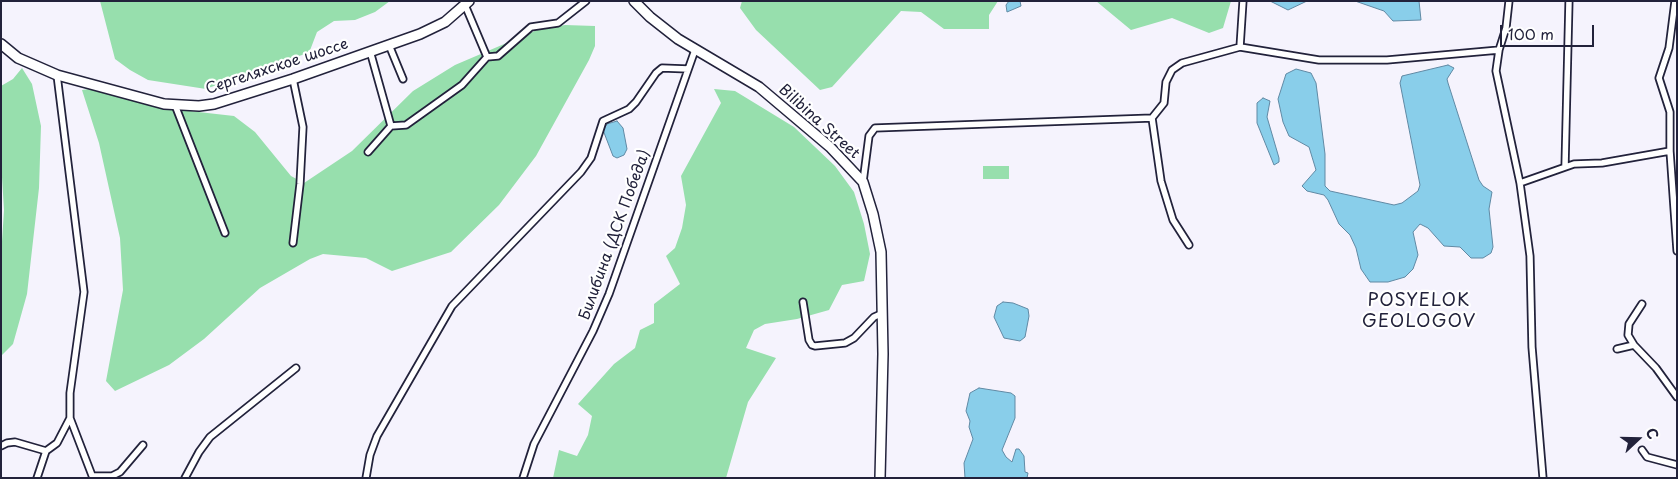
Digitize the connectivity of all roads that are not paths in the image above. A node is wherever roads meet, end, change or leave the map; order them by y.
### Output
1 (586, 1) edge
2 (634, 1) edge
3 (1243, 1) edge
4 (1509, 1) edge
5 (1569, 1) edge
6 (1675, 1) edge
7 (467, 3) edge
8 (1, 44) edge
9 (389, 45) junction
10 (1240, 46) junction
11 (695, 50) junction
12 (1500, 50) junction
13 (370, 52) junction
14 (487, 57) junction
15 (688, 69) junction
16 (57, 76) junction
17 (293, 79) junction
18 (403, 80) dead end
19 (175, 105) junction
20 (1152, 118) junction
21 (391, 126) junction
22 (1670, 151) junction
23 (368, 152) dead end
24 (1565, 166) junction
25 (863, 182) junction
26 (1520, 183) junction
27 (225, 233) dead end
28 (293, 243) dead end
29 (1189, 245) dead end
30 (1677, 251) edge
31 (803, 302) dead end
32 (1642, 304) dead end
33 (883, 313) junction
34 (1634, 346) junction
35 (1617, 349) dead end
36 (296, 368) dead end
37 (1677, 397) edge
38 (70, 418) junction
39 (143, 445) dead end
40 (1, 446) edge
41 (1642, 450) dead end
42 (46, 451) junction
43 (1677, 465) edge
44 (93, 477) edge
45 (37, 478) edge
46 (186, 478) edge
47 (366, 478) edge
48 (523, 478) edge
49 (880, 478) edge
50 (1543, 478) edge

1 - 14 street
2 - 11 main road, Bilibina Street
3 - 10 street
4 - 12 street
5 - 24 street
6 - 22 street
7 - 9 main road, Сергеляхское шоссе
7 - 14 street
8 - 16 main road, Сергеляхское шоссе
9 - 13 main road, Сергеляхское шоссе
9 - 18 street
10 - 12 street
10 - 20 street
11 - 15 street, Билибина (ДСК Победа)
11 - 25 main road, Bilibina Street
12 - 26 street
13 - 17 main road, Сергеляхское шоссе
13 - 21 street
14 - 21 street
15 - 47 street
15 - 48 street, Билибина (ДСК Победа)
16 - 19 main road, Сергеляхское шоссе
16 - 38 street
17 - 19 main road, Сергеляхское шоссе
17 - 28 street
19 - 27 street
20 - 25 street
20 - 29 street
21 - 23 street
22 - 24 street
22 - 30 street
24 - 26 street
25 - 33 main road, Bilibina Street
26 - 50 street
31 - 33 street
32 - 34 street
33 - 49 main road, Bilibina Street
34 - 35 street
34 - 37 street
36 - 46 street
38 - 42 street
38 - 44 street
39 - 44 street
40 - 42 street
41 - 43 street
42 - 45 street

